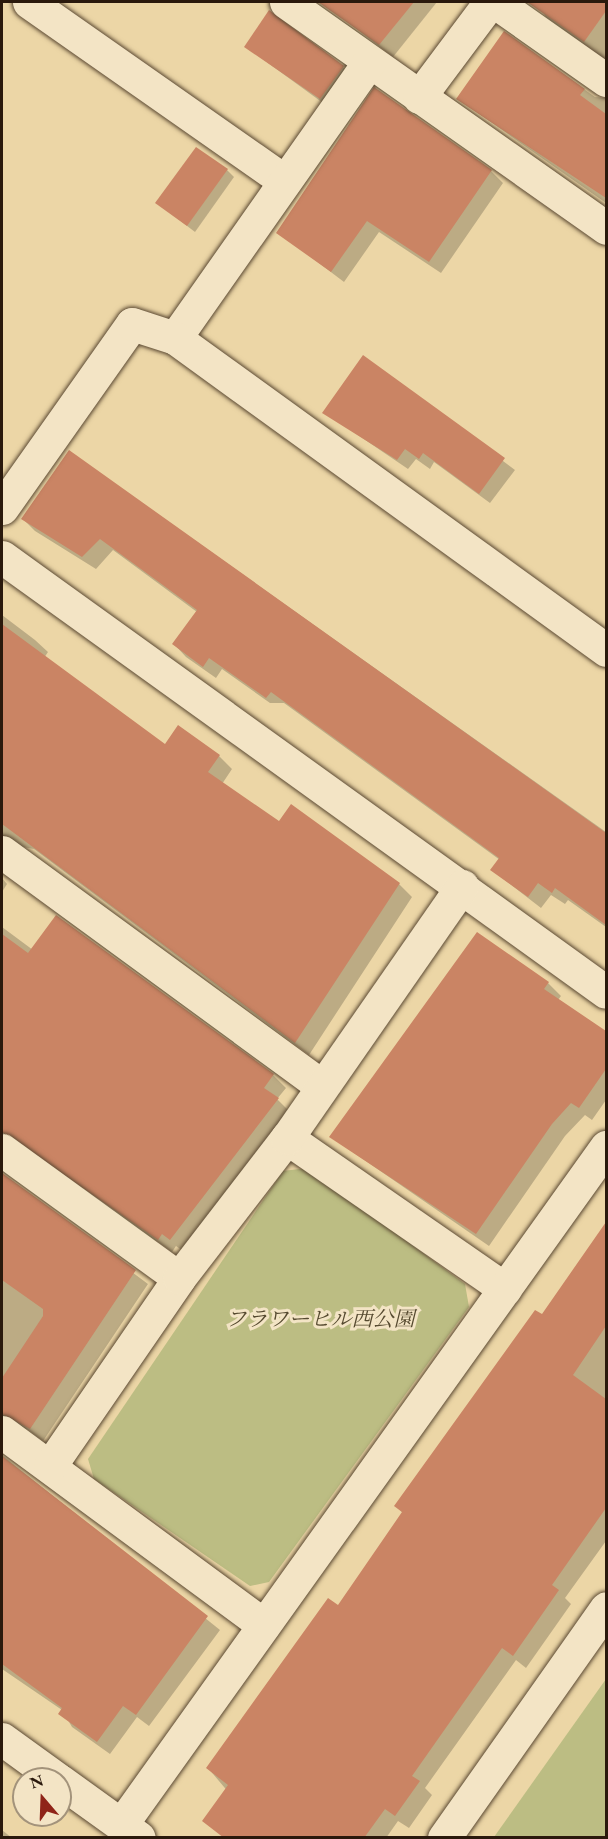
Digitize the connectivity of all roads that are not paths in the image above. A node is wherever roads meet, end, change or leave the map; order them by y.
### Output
1 (29, 2) edge
2 (490, 2) edge
3 (495, 2) edge
4 (298, 5) edge
5 (369, 62) junction
6 (606, 80) edge
7 (419, 97) junction
8 (285, 181) junction
9 (606, 228) edge
10 (175, 338) junction
11 (2, 508) edge
12 (2, 557) edge
13 (606, 650) edge
14 (2, 852) edge
15 (462, 886) junction
16 (606, 992) edge
17 (322, 1086) junction
18 (287, 1138) junction
19 (606, 1148) edge
20 (2, 1150) edge
21 (179, 1278) junction
22 (505, 1289) junction
23 (2, 1432) edge
24 (50, 1467) junction
25 (606, 1608) edge
26 (264, 1625) junction
27 (2, 1739) edge
28 (41, 1767) edge
29 (72, 1789) edge
30 (130, 1831) edge
31 (444, 1838) edge

1 - 8 street
2 - 7 street
3 - 6 street
4 - 5 street
5 - 7 street
5 - 8 street
7 - 9 street
8 - 10 street
10 - 11 street
10 - 13 street
12 - 15 street
14 - 17 street
15 - 16 street
15 - 17 street
17 - 18 street
18 - 21 street
18 - 22 street
19 - 22 street
20 - 21 street
21 - 24 street
22 - 26 street
23 - 24 street
24 - 26 street
25 - 31 street
26 - 30 street
27 - 28 street
29 - 30 street

